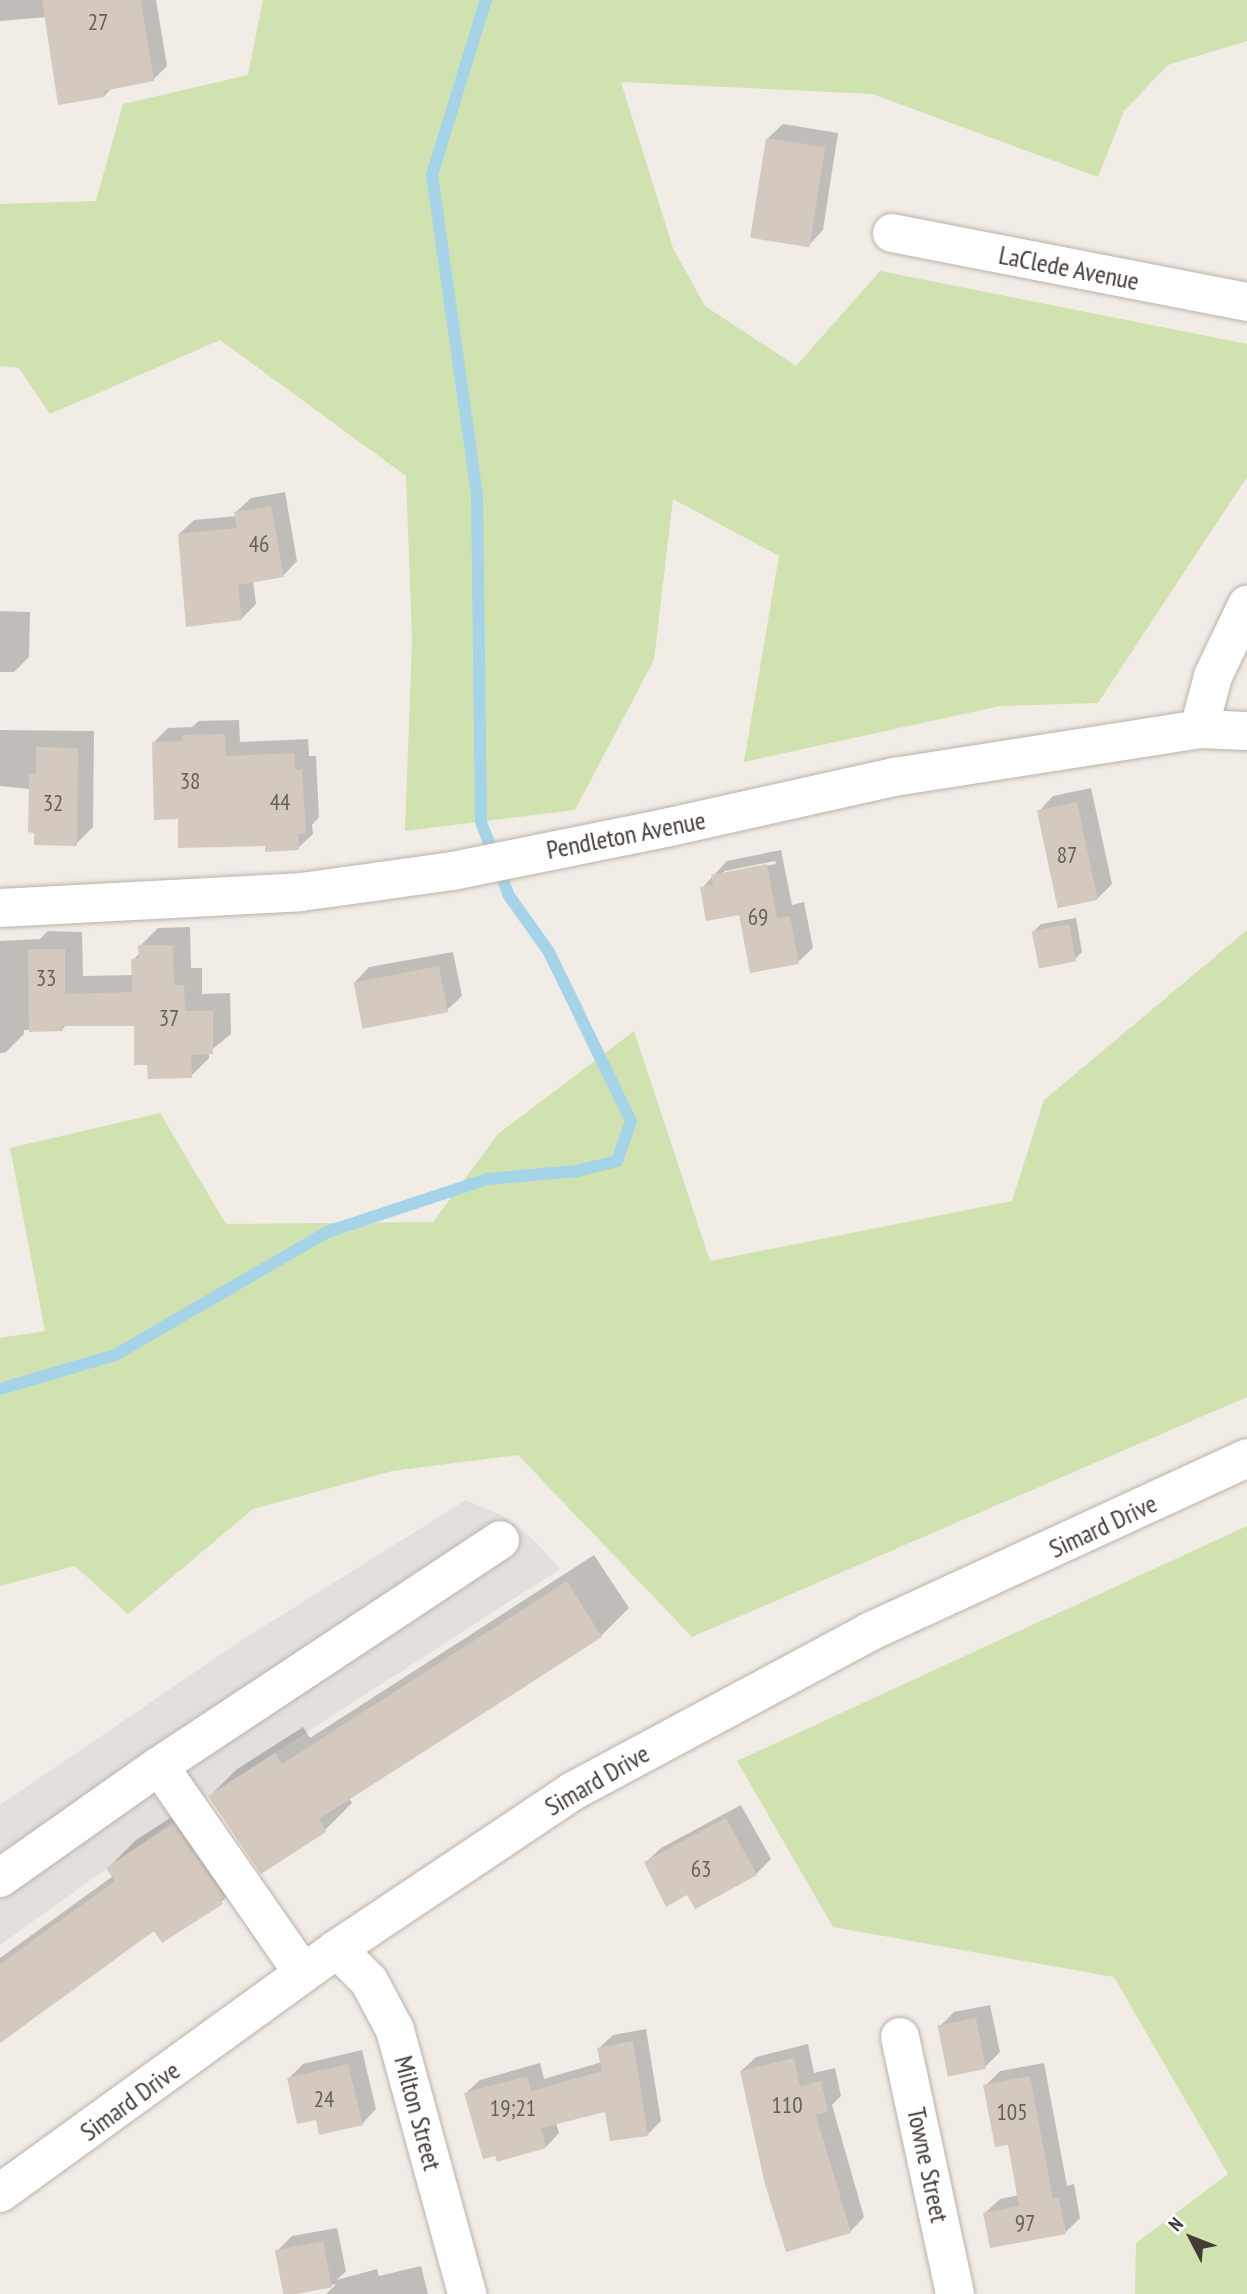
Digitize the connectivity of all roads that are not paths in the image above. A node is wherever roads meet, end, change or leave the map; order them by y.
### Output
1 (891, 233) dead end
2 (1247, 302) edge
3 (1247, 605) edge
4 (1199, 729) junction
5 (1247, 732) edge
6 (0, 908) edge
7 (1247, 1458) edge
8 (500, 1540) dead end
9 (159, 1766) junction
10 (0, 1878) edge
11 (337, 1949) junction
12 (303, 1973) junction
13 (900, 2037) dead end
14 (0, 2193) edge
15 (467, 2294) edge
16 (956, 2294) edge

1 - 2 street, LaClede Avenue
3 - 4 street
4 - 5 street, Pendleton Avenue
4 - 6 street, Pendleton Avenue
7 - 11 street, Simard Drive
8 - 9 street
9 - 10 street
9 - 12 street
11 - 12 street, Simard Drive
11 - 15 street, Milton Street
12 - 14 street, Simard Drive
13 - 16 street, Towne Street

